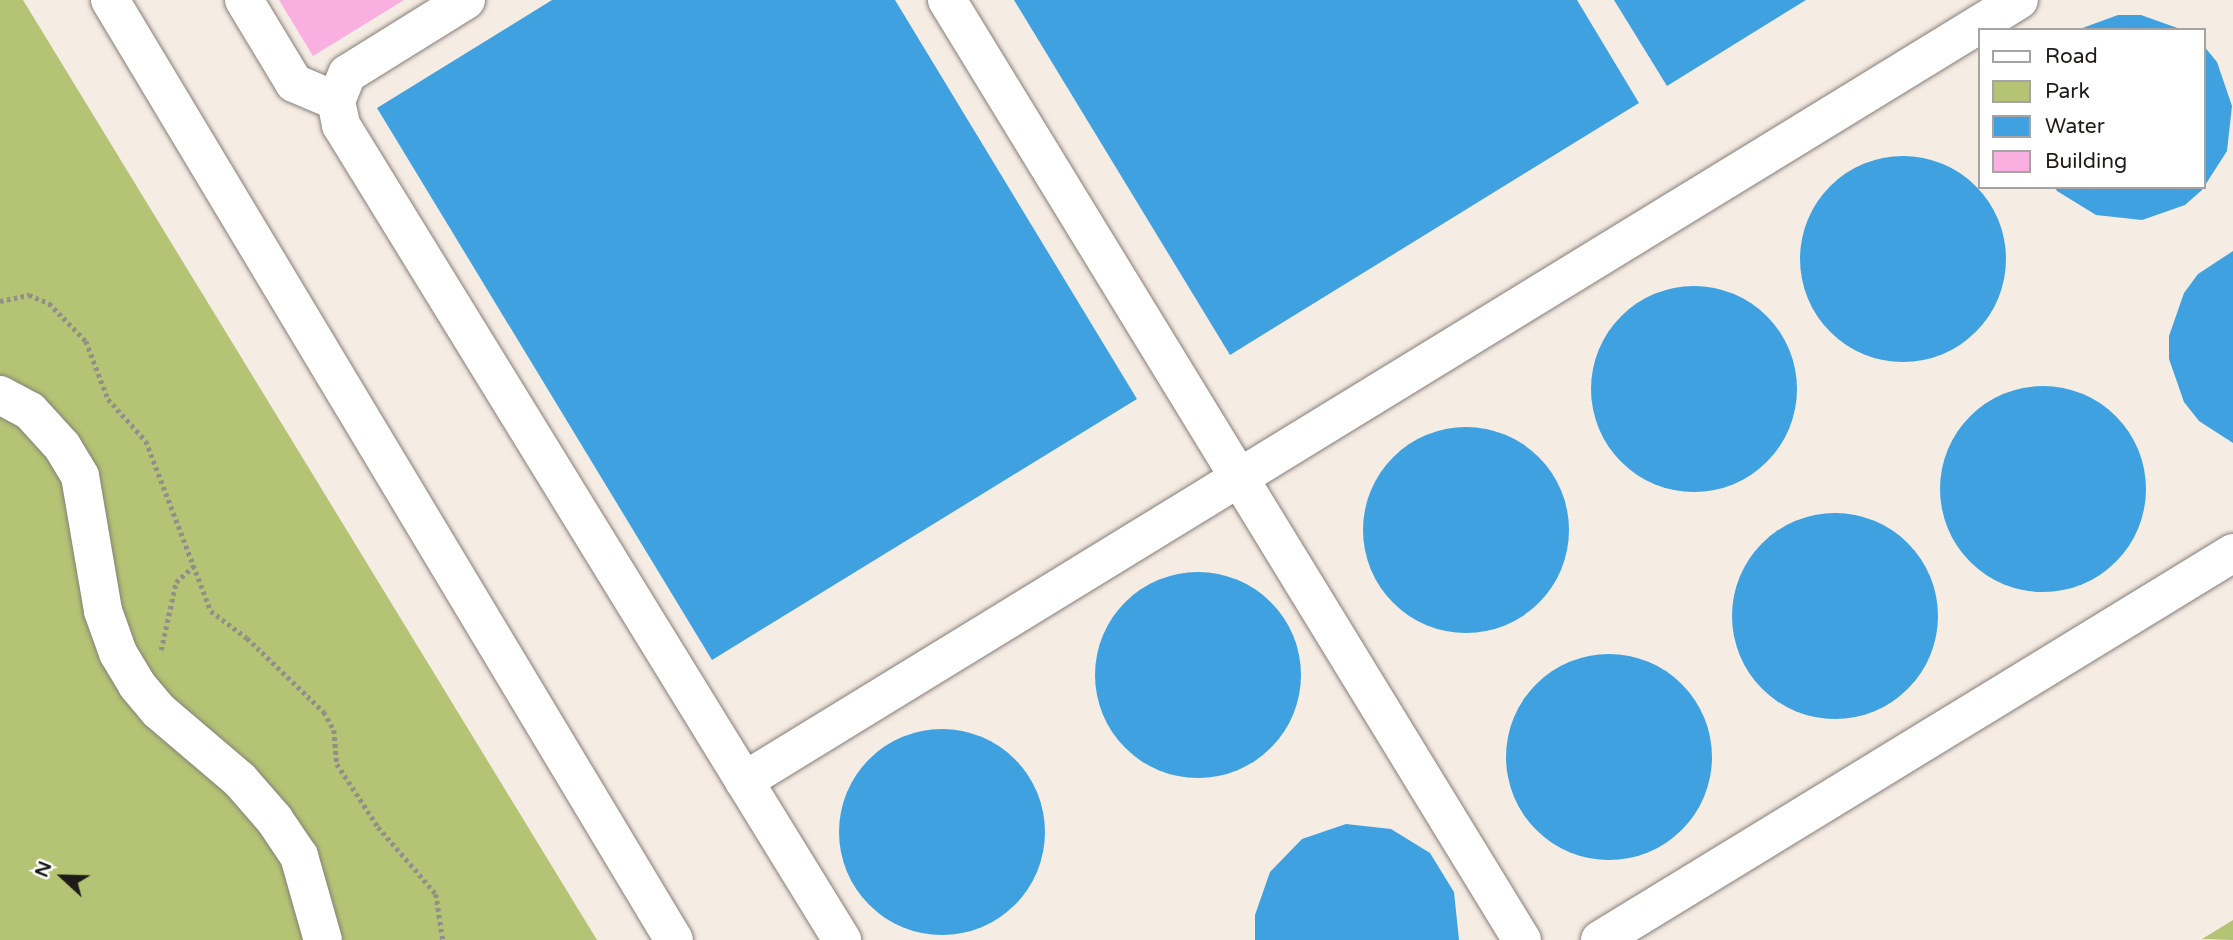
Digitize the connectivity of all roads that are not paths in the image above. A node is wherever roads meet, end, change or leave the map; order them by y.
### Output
1 (110, 0) edge
2 (244, 0) edge
3 (466, 0) edge
4 (947, 0) edge
5 (2020, 0) edge
6 (336, 101) junction
7 (0, 395) edge
8 (1239, 477) junction
9 (2233, 553) edge
10 (744, 781) junction
11 (323, 940) edge
12 (674, 940) edge
13 (842, 940) edge
14 (1522, 940) edge
15 (1600, 940) edge

1 - 12 street
2 - 6 street
3 - 6 street
4 - 8 street
5 - 8 street
6 - 10 street
7 - 11 street
8 - 10 street
8 - 14 street
9 - 15 street
10 - 13 street

